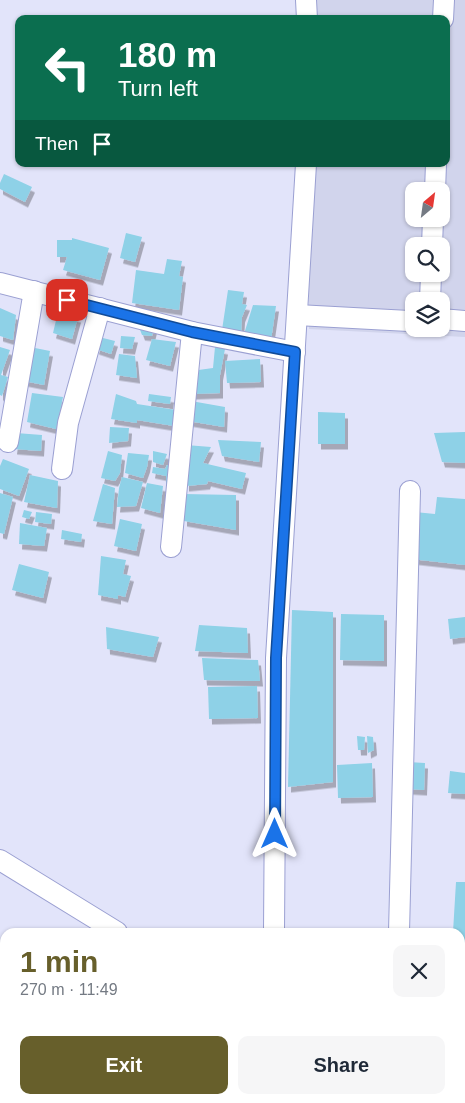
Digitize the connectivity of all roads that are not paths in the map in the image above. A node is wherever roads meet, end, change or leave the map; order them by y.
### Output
1 (306, 0) edge
2 (444, 0) edge
3 (307, 15) edge
4 (443, 15) edge
5 (306, 167) edge
6 (436, 167) edge
7 (435, 182) edge
8 (0, 283) edge
9 (34, 291) junction
10 (100, 308) junction
11 (297, 315) junction
12 (450, 320) edge
13 (465, 321) edge
14 (405, 322) edge
15 (192, 332) junction
16 (295, 352) junction
17 (8, 442) dead end
18 (62, 469) dead end
19 (410, 491) dead end
20 (171, 548) dead end
21 (0, 860) edge
22 (110, 928) edge
23 (274, 928) edge
24 (399, 928) edge

1 - 3 street
2 - 4 street
5 - 11 street
6 - 7 street
8 - 9 street
9 - 10 street
9 - 17 street
10 - 15 street
10 - 18 street
11 - 14 street
11 - 16 street
12 - 13 street
15 - 16 street
15 - 20 street
16 - 23 street
19 - 24 street
21 - 22 street

